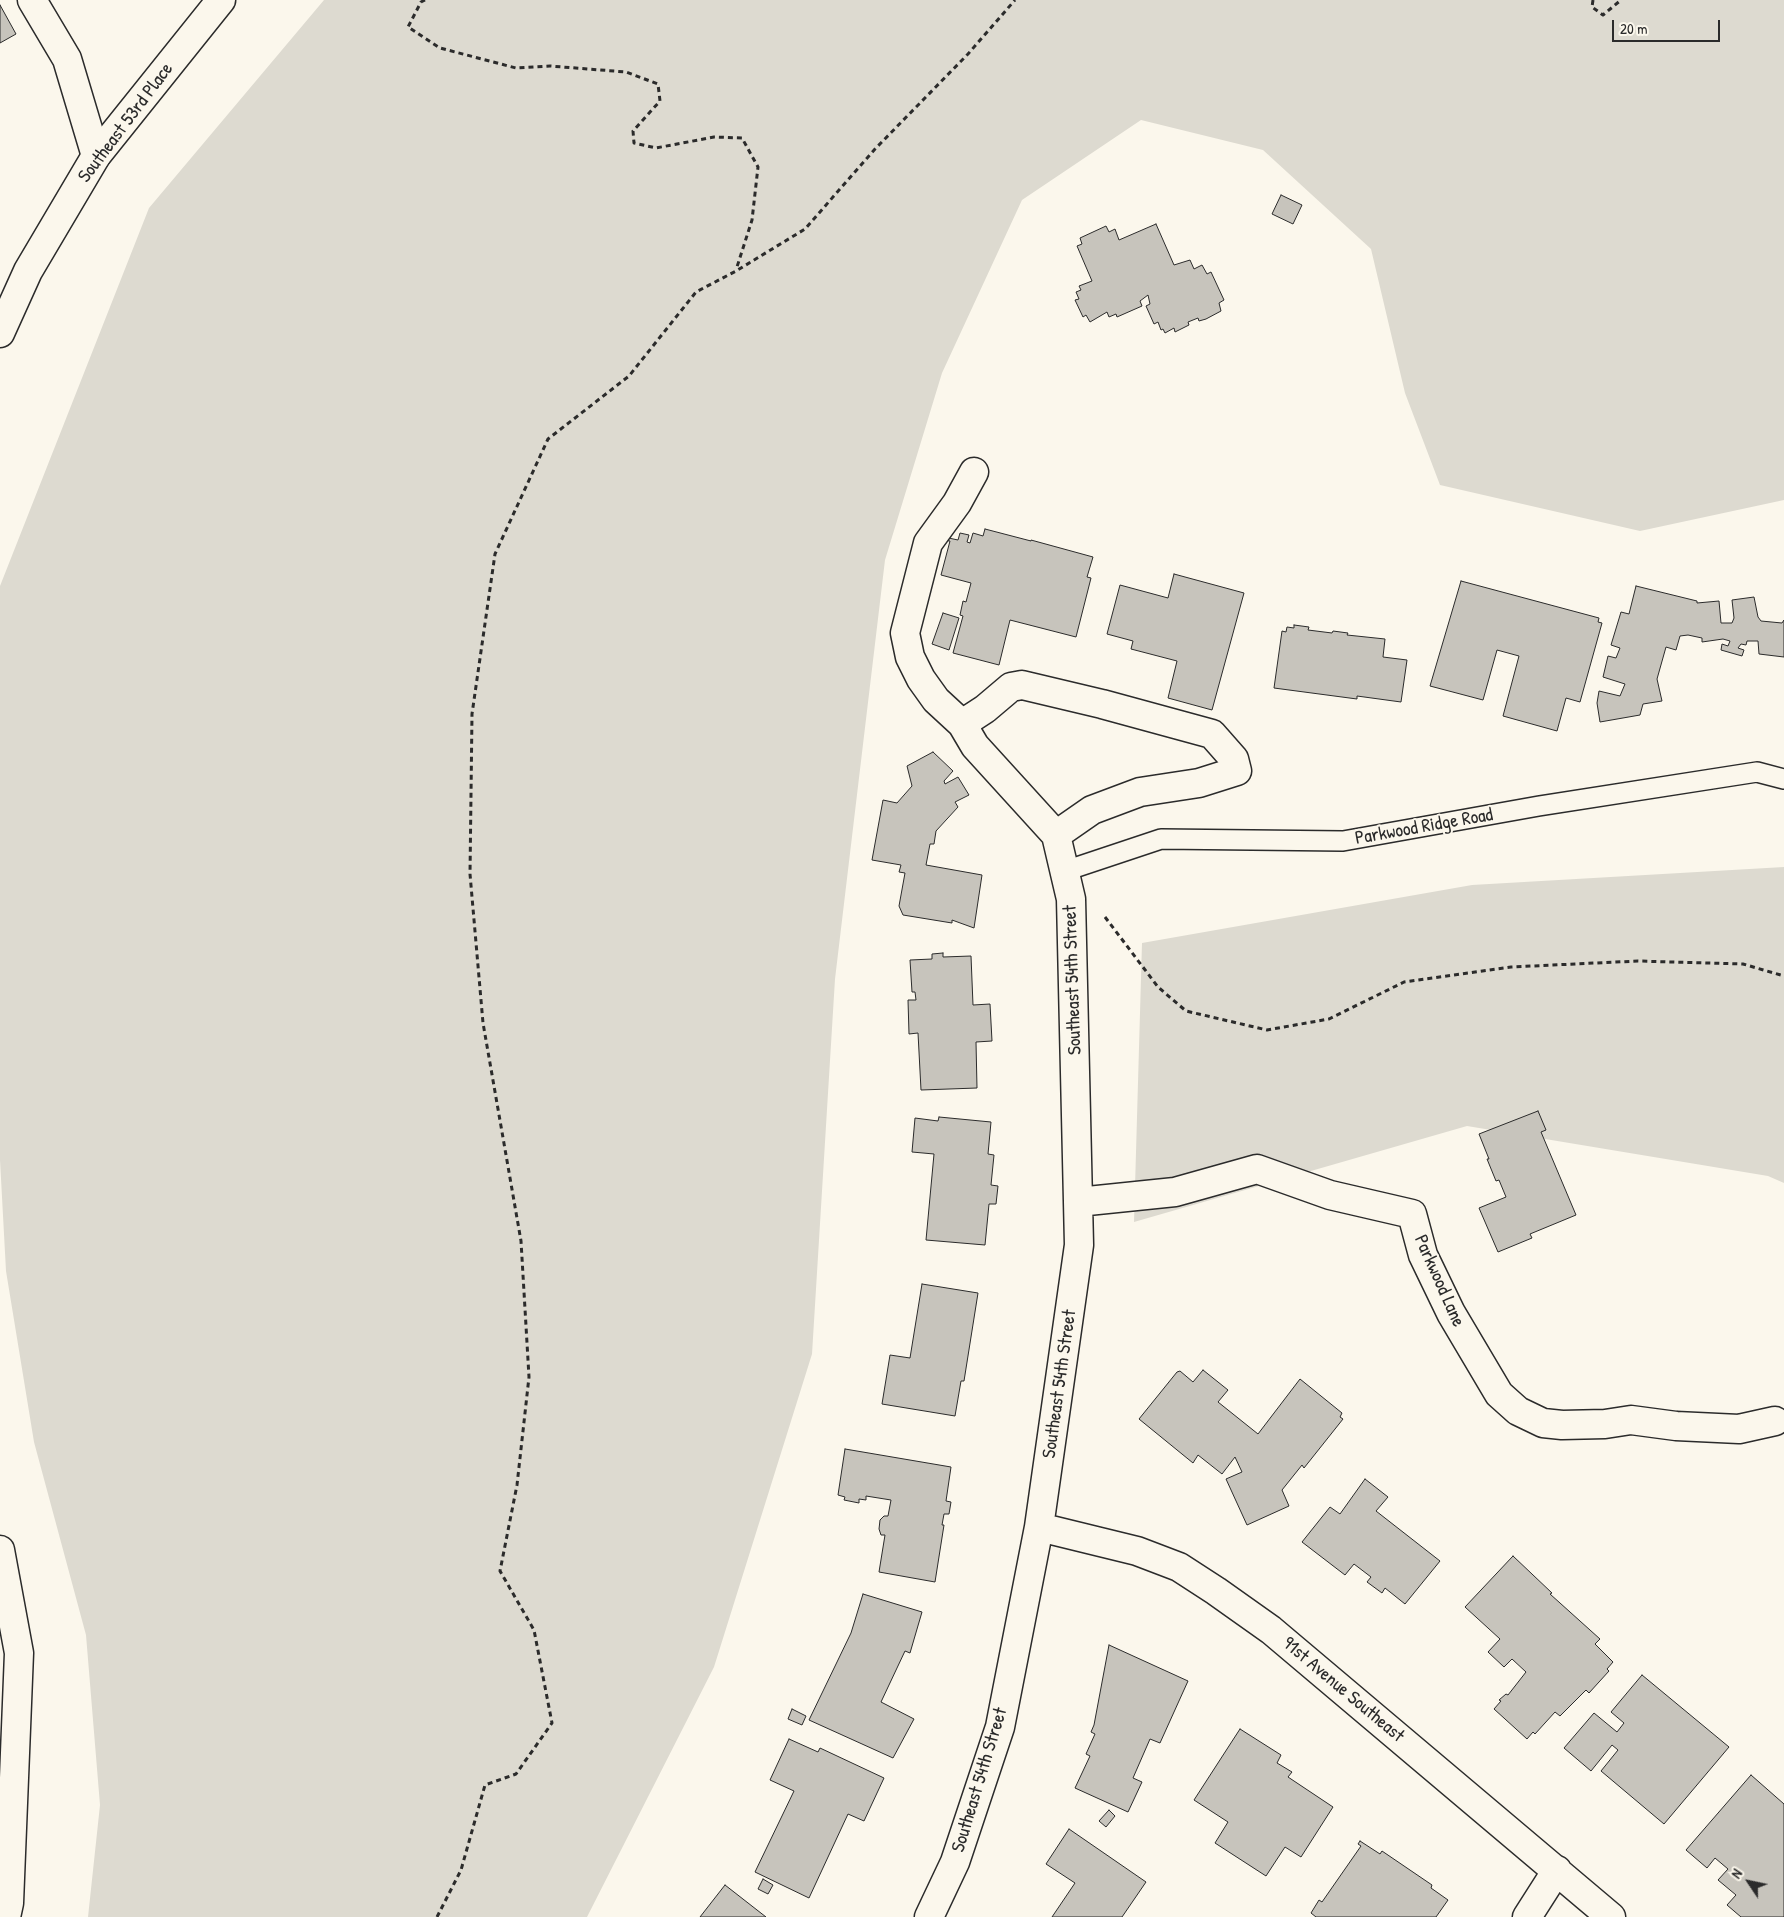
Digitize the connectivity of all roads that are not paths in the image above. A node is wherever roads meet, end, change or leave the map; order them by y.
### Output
1 (32, 0) edge
2 (221, 0) edge
3 (96, 156) junction
4 (0, 333) edge
5 (974, 472) dead end
6 (962, 724) junction
7 (1784, 779) edge
8 (1056, 835) junction
9 (1065, 871) junction
10 (1078, 1202) junction
11 (1775, 1421) dead end
12 (1039, 1527) junction
13 (0, 1550) edge
14 (1557, 1870) junction
15 (6, 1917) edge
16 (928, 1917) edge
17 (1527, 1917) edge
18 (1611, 1917) edge

1 - 3 street
2 - 3 street, Southeast 53rd Place
3 - 4 street, Southeast 53rd Place
5 - 6 street, Southeast 54th Street
6 - 8 street, Southeast 54th Street
6 - 8 street
7 - 9 lane, Parkwood Ridge Road
8 - 9 street, Southeast 54th Street
9 - 10 street, Southeast 54th Street
10 - 11 street, Parkwood Lane
10 - 12 street, Southeast 54th Street
12 - 14 street, 91st Avenue Southeast
12 - 16 street, Southeast 54th Street
13 - 15 street
14 - 17 street
14 - 18 street, 91st Avenue Southeast

